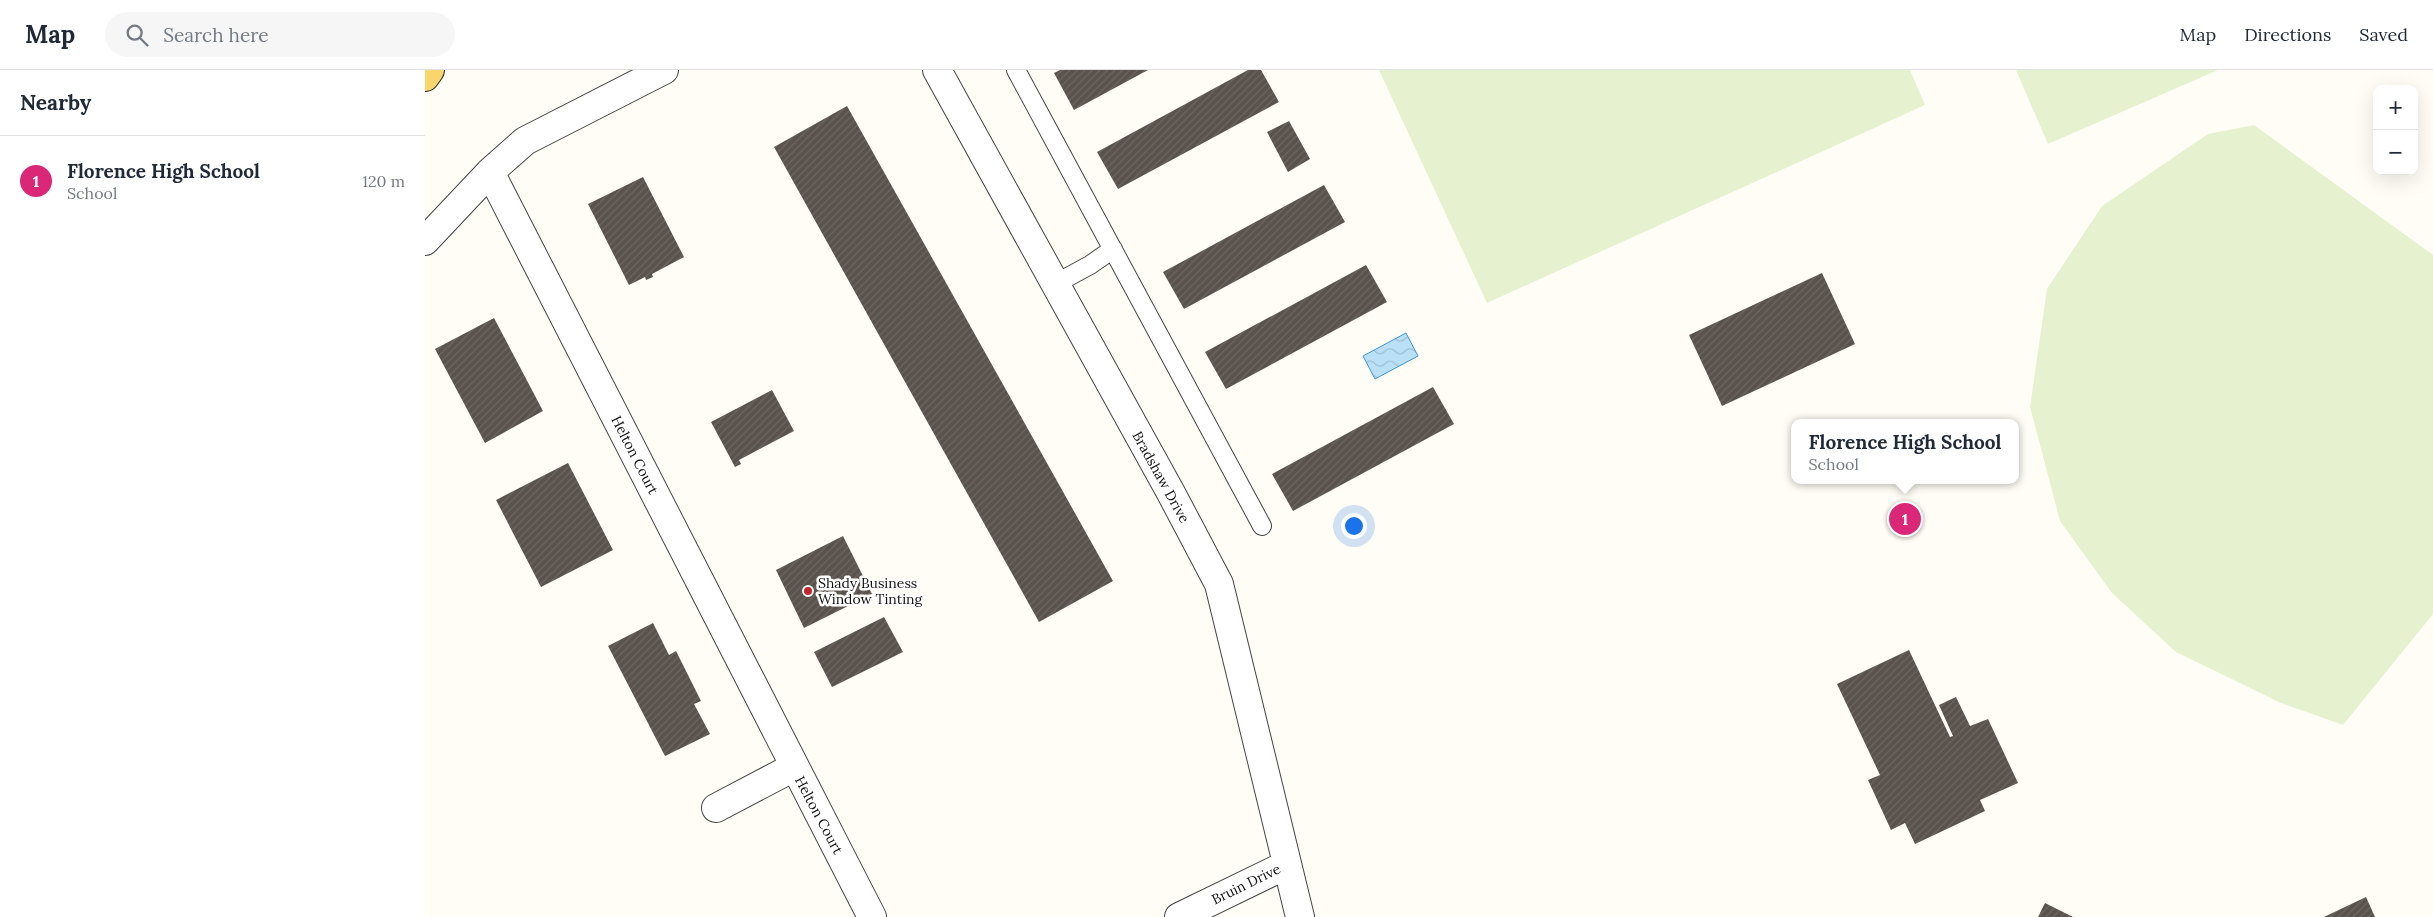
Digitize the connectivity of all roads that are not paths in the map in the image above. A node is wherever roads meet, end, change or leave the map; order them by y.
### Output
1 (431, 70) edge
2 (664, 70) edge
3 (937, 70) edge
4 (1016, 70) edge
5 (425, 77) edge
6 (490, 172) junction
7 (425, 241) edge
8 (1113, 249) junction
9 (1055, 284) junction
10 (1262, 526) dead end
11 (794, 767) junction
12 (716, 808) dead end
13 (1286, 865) junction
14 (872, 917) edge
15 (1179, 917) edge
16 (1300, 917) edge

1 - 5 main road
2 - 6 street
3 - 9 street, Bradshaw Drive
4 - 8 lane
6 - 7 street
6 - 11 street, Helton Court
8 - 9 lane
8 - 10 lane
9 - 13 street, Bradshaw Drive
11 - 12 street
11 - 14 street, Helton Court
13 - 15 street, Bruin Drive
13 - 16 street, Bradshaw Drive

